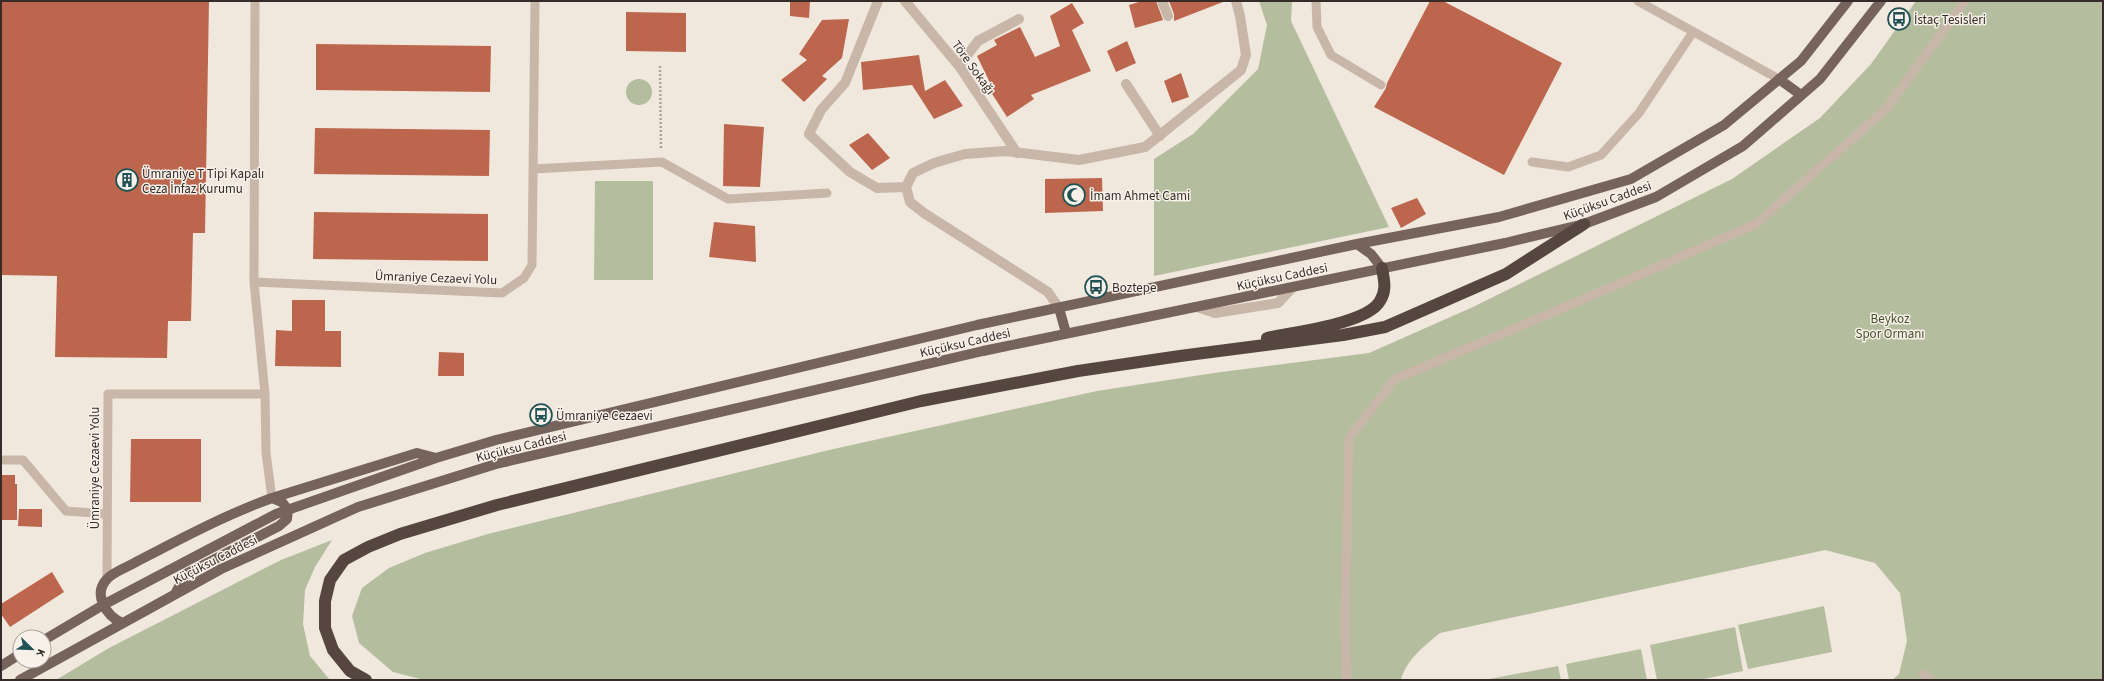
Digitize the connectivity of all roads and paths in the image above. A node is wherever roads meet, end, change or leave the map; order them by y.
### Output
1 (254, 1) edge
2 (535, 1) edge
3 (878, 1) edge
4 (905, 1) edge
5 (1162, 1) edge
6 (1236, 1) edge
7 (1316, 1) edge
8 (1638, 1) edge
9 (1848, 1) edge
10 (1881, 1) edge
11 (1965, 1) edge
12 (1168, 16) dead end
13 (1019, 19) dead end
14 (1693, 32) junction
15 (660, 66) dead end
16 (959, 66) junction
17 (1779, 79) junction
18 (1126, 84) dead end
19 (1381, 86) dead end
20 (1801, 95) junction
21 (1160, 136) junction
22 (1016, 153) junction
23 (662, 162) junction
24 (1532, 162) dead end
25 (533, 169) junction
26 (906, 187) junction
27 (827, 193) dead end
28 (1584, 224) junction
29 (1357, 244) junction
30 (1382, 268) junction
31 (254, 282) junction
32 (1059, 308) junction
33 (1066, 333) junction
34 (1180, 356) junction
35 (265, 394) junction
36 (436, 458) junction
37 (1, 460) edge
38 (272, 498) junction
39 (288, 510) junction
40 (107, 514) junction
41 (107, 578) junction
42 (175, 594) junction
43 (103, 605) junction
44 (122, 623) junction
45 (52, 635) edge
46 (12, 659) edge
47 (1, 666) edge
48 (1923, 674) dead end
49 (20, 680) edge
50 (366, 680) edge
51 (1347, 680) edge
52 (1931, 680) edge

1 - 31 lane
2 - 25 lane, Ümraniye Cezaevi Yolu
3 - 26 street
4 - 16 street, Töre Sokağı
5 - 12 street
6 - 21 street
7 - 19 lane
8 - 14 lane
9 - 17 main road, Küçüksu Caddesi
10 - 20 main road, Küçüksu Caddesi
11 - 51 lane
13 - 16 street
14 - 17 lane
14 - 24 lane
15 - 23 path
16 - 22 street, Töre Sokağı
17 - 20 main road
17 - 29 main road, Küçüksu Caddesi
18 - 21 street
20 - 28 main road, Küçüksu Caddesi
21 - 22 street
22 - 26 street
23 - 25 lane
23 - 27 lane
25 - 31 lane, Ümraniye Cezaevi Yolu
26 - 32 street
28 - 30 main road, Küçüksu Caddesi
28 - 34 highway
29 - 30 main road
29 - 32 main road, Küçüksu Caddesi
30 - 33 main road, Küçüksu Caddesi
30 - 34 highway
31 - 35 lane
32 - 33 main road
32 - 36 main road, Küçüksu Caddesi
33 - 42 main road, Küçüksu Caddesi
34 - 50 highway
35 - 38 lane
35 - 40 lane, Ümraniye Cezaevi Yolu
36 - 38 main road
36 - 39 main road, Küçüksu Caddesi
37 - 40 lane
38 - 39 main road
38 - 41 main road
39 - 42 main road
39 - 43 main road, Küçüksu Caddesi
40 - 41 lane, Ümraniye Cezaevi Yolu
41 - 43 main road
42 - 44 main road, Küçüksu Caddesi
43 - 44 main road
43 - 45 main road, Küçüksu Caddesi
44 - 49 main road, Küçüksu Caddesi
46 - 47 main road
48 - 52 lane

